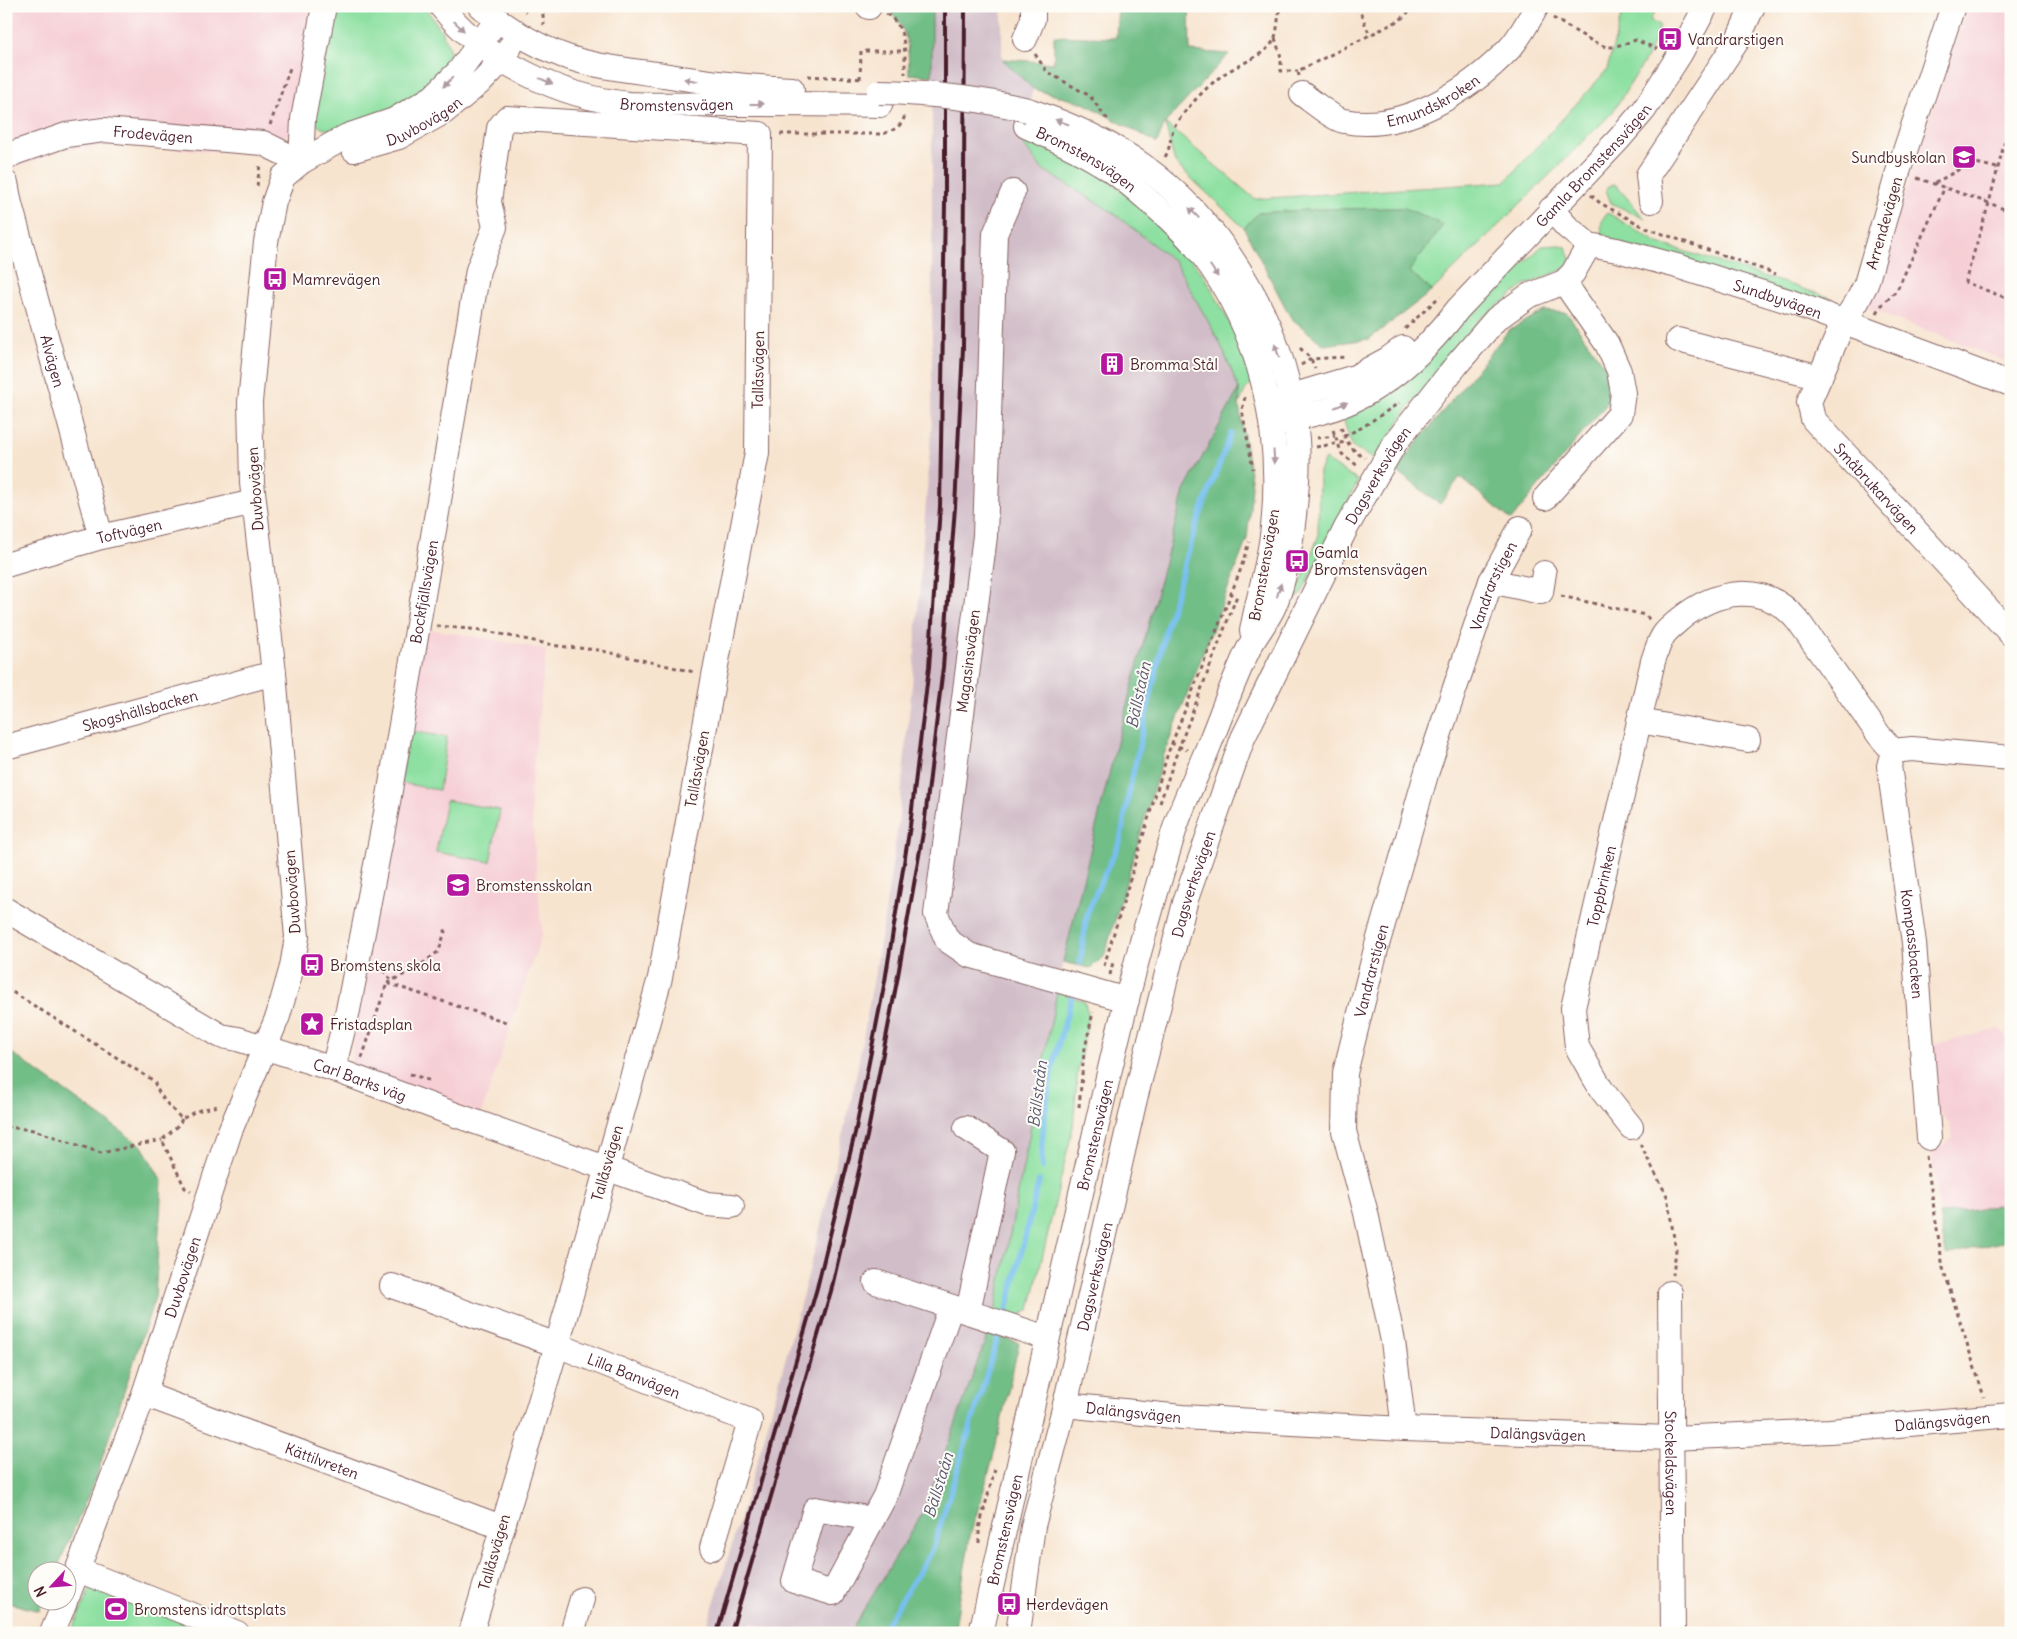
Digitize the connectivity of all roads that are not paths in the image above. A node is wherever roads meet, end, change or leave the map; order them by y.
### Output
1 (324, 6) edge
2 (441, 6) edge
3 (1034, 6) edge
4 (1706, 6) edge
5 (1753, 6) edge
6 (1953, 6) edge
7 (1536, 7) edge
8 (489, 13) edge
9 (518, 34) junction
10 (1025, 39) road end
11 (478, 44) junction
12 (502, 60) junction
13 (1302, 94) road end
14 (879, 98) junction
15 (507, 118) joint
16 (1027, 118) junction
17 (301, 152) junction
18 (6, 158) edge
19 (6, 183) edge
20 (1013, 192) dead end
21 (1651, 201) dead end
22 (1551, 209) junction
23 (1589, 245) junction
24 (1564, 282) junction
25 (1844, 321) junction
26 (1678, 340) dead end
27 (1820, 376) junction
28 (2011, 384) edge
29 (1292, 408) junction
30 (1270, 416) junction
31 (1545, 498) dead end
32 (254, 502) junction
33 (1520, 528) dead end
34 (101, 537) junction
35 (6, 565) edge
36 (1491, 581) junction
37 (1542, 582) road end
38 (2011, 634) edge
39 (1249, 648) junction
40 (274, 673) junction
41 (1639, 721) junction
42 (1748, 740) dead end
43 (6, 747) edge
44 (1893, 751) junction
45 (2011, 758) edge
46 (6, 910) edge
47 (1126, 1000) junction
48 (265, 1048) junction
49 (344, 1074) junction
50 (1631, 1127) road end
51 (966, 1128) dead end
52 (1929, 1138) road end
53 (606, 1168) junction
54 (732, 1206) dead end
55 (876, 1282) dead end
56 (392, 1286) dead end
57 (1670, 1293) road end
58 (967, 1312) junction
59 (1047, 1338) junction
60 (557, 1345) junction
61 (144, 1394) junction
62 (1065, 1405) junction
63 (2001, 1416) edge
64 (1404, 1429) junction
65 (1672, 1438) junction
66 (873, 1519) dead end
67 (501, 1527) junction
68 (712, 1548) dead end
69 (78, 1570) joint
70 (582, 1599) dead end
71 (61, 1612) edge
72 (52, 1633) edge
73 (237, 1633) edge
74 (470, 1633) edge
75 (572, 1633) edge
76 (981, 1633) edge
77 (1018, 1633) edge
78 (1673, 1633) edge

1 - 17 street
2 -> 11 street, Bromstensvägen
3 - 10 street
4 - 22 street, Gamla Bromstensvägen
5 - 21 street
6 - 25 street, Arrendevägen
7 - 13 street, Emundskroken
8 - 9 street, Bromstensvägen
8 - 11 street, Duvbovägen
9 - 12 street, Duvbovägen
14 -> 9 street, Bromstensvägen
11 - 12 street, Bromstensvägen
11 -> 17 street, Duvbovägen
12 -> 14 street, Bromstensvägen
12 - 17 street, Duvbovägen
14 - 16 street, Bromstensvägen
15 - 49 street, Bockfjällsvägen
15 - 53 street, Tallåsvägen
29 -> 16 street, Bromstensvägen
16 -> 30 street, Bromstensvägen
17 - 18 street, Frodevägen
17 - 32 street, Duvbovägen
19 - 34 street, Alvägen
20 - 47 street, Magasinsvägen
22 - 23 street, Sundbyvägen
22 - 29 street, Gamla Bromstensvägen
23 - 24 street, Dagsverksvägen
23 - 25 street, Sundbyvägen
24 - 31 street
24 - 62 street, Dagsverksvägen
25 - 27 street, Småbrukarvägen
25 - 28 street, Sundbyvägen
26 - 27 street
27 - 38 street, Småbrukarvägen
29 - 30 street, Gamla Bromstensvägen
39 -> 29 street, Bromstensvägen
30 -> 39 street, Bromstensvägen
32 - 34 street, Toftvägen
32 - 40 street, Duvbovägen
33 - 36 street, Vandrarstigen
34 - 35 street, Toftvägen
36 - 37 street
36 - 64 street, Vandrarstigen
39 - 47 street, Bromstensvägen
40 - 43 street, Skogshällsbacken
40 - 48 street, Duvbovägen
41 - 42 street
41 - 44 street, Toppbrinken
41 - 50 street, Toppbrinken
44 - 45 street
44 - 52 street, Kompassbacken
46 - 48 street, Carl Barks väg
47 - 59 street, Bromstensvägen
48 - 49 street, Carl Barks väg
48 - 61 street, Duvbovägen
49 - 53 street, Carl Barks väg
51 - 58 street
53 - 54 street, Carl Barks väg
53 - 60 street, Tallåsvägen
55 - 58 street
56 - 60 street, Lilla Banvägen
57 - 65 street, Stockeldsvägen
58 - 59 street
58 - 66 street
59 - 76 street, Bromstensvägen
60 - 67 street, Tallåsvägen
60 - 68 street, Lilla Banvägen
61 - 67 street, Kättilvreten
61 - 69 street, Duvbovägen
62 - 64 street, Dalängsvägen
62 - 77 street, Dagsverksvägen
63 - 65 street, Dalängsvägen
64 - 65 street, Dalängsvägen
65 - 78 street, Stockeldsvägen
67 - 74 street, Tallåsvägen
69 - 73 street
70 - 75 street
71 - 72 street

